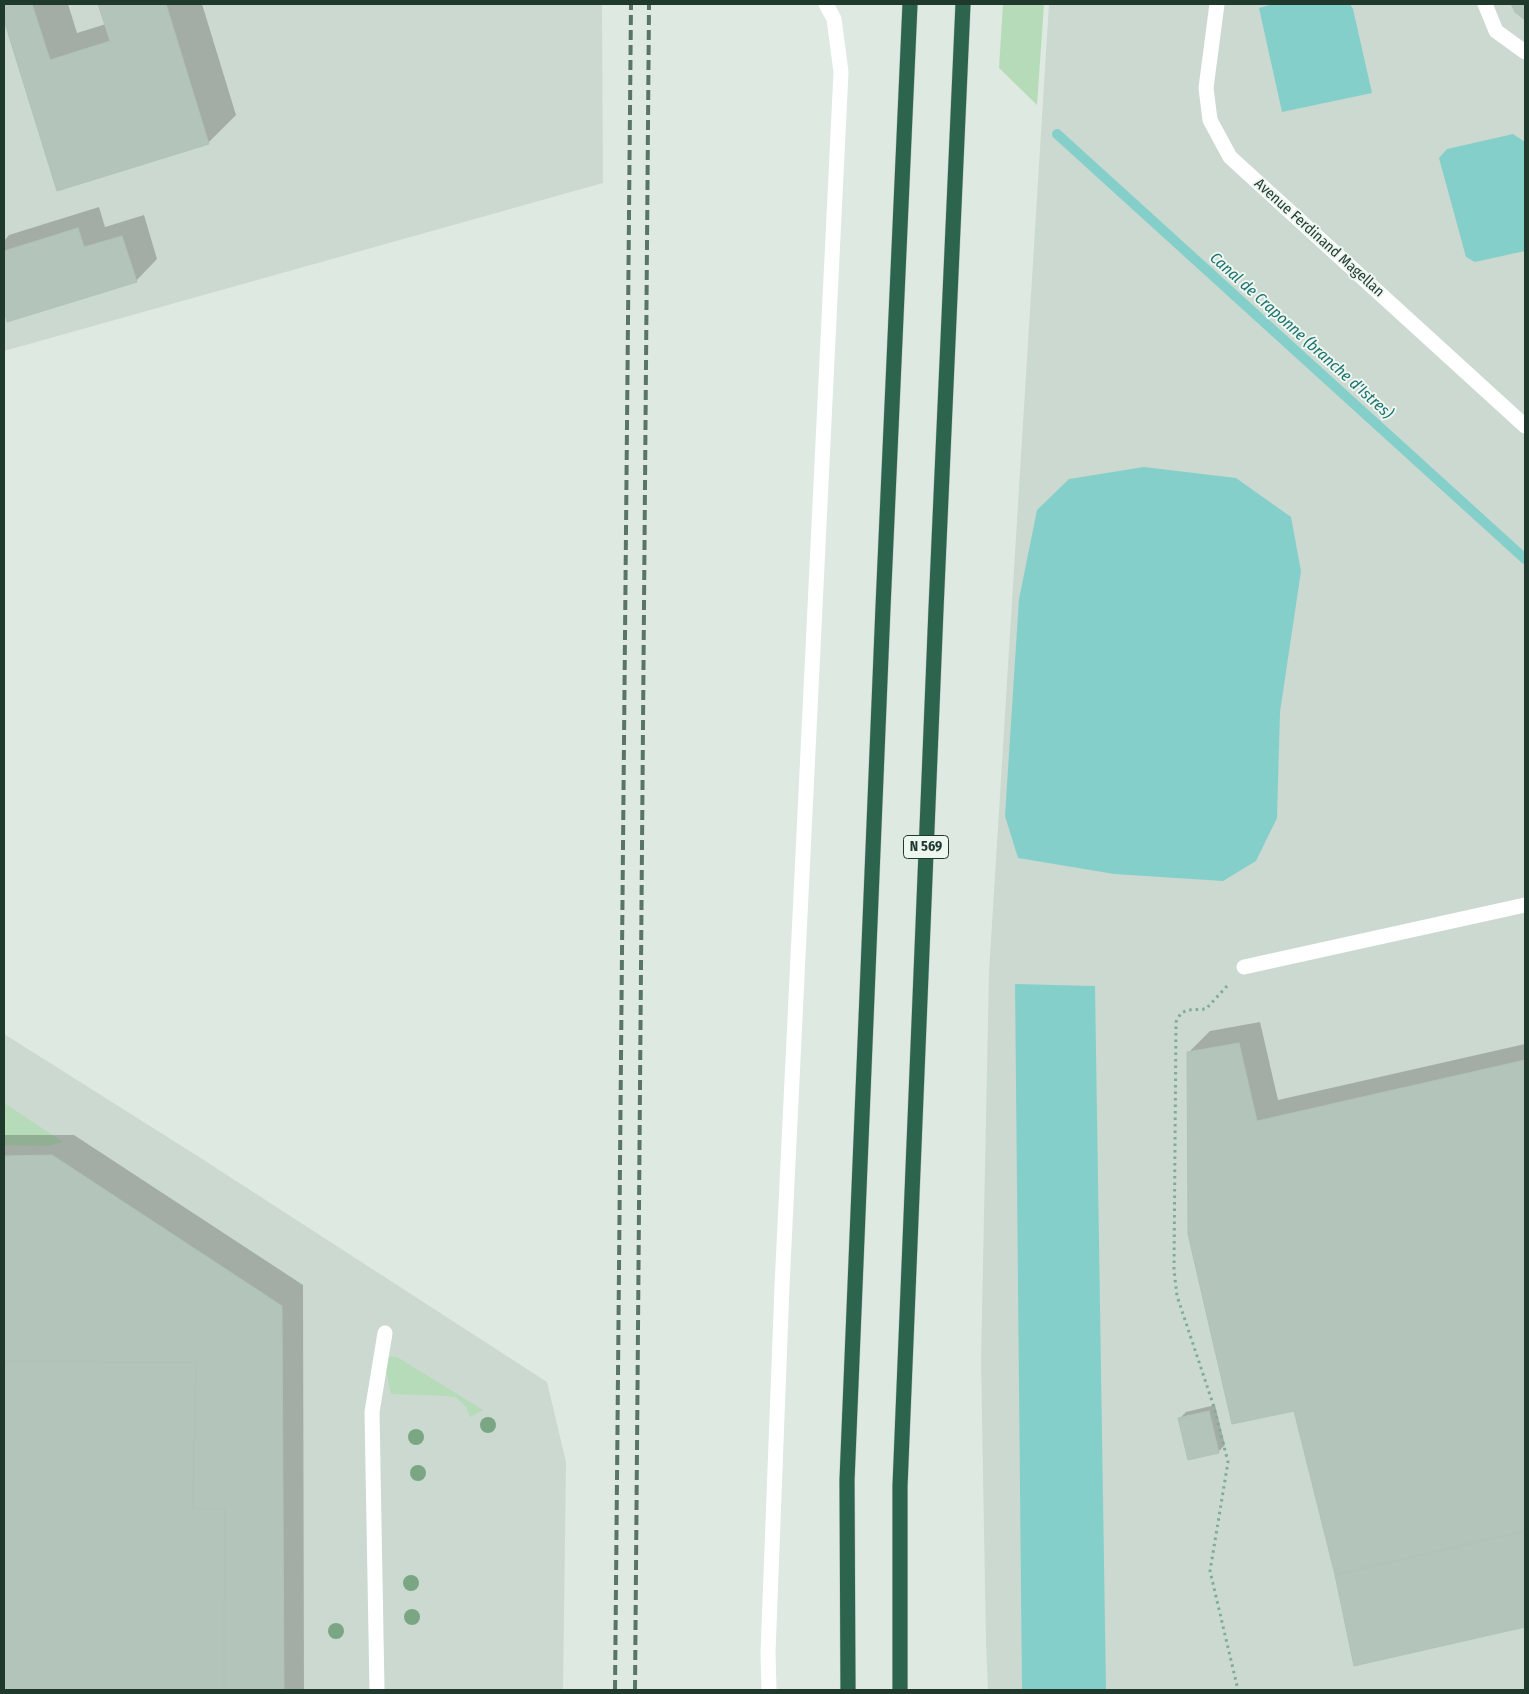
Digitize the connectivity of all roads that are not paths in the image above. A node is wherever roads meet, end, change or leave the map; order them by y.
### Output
1 (826, 4) edge
2 (910, 4) edge
3 (963, 4) edge
4 (1217, 4) edge
5 (1485, 4) edge
6 (1525, 52) edge
7 (1525, 426) edge
8 (1525, 905) edge
9 (1244, 967) road end
10 (386, 1333) dead end
11 (377, 1690) edge
12 (769, 1690) edge
13 (848, 1690) edge
14 (900, 1690) edge

1 - 12 street
2 - 13 highway
3 - 14 highway, N 569
4 - 7 street, Avenue Ferdinand Magellan
5 - 6 street
8 - 9 street
10 - 11 street

